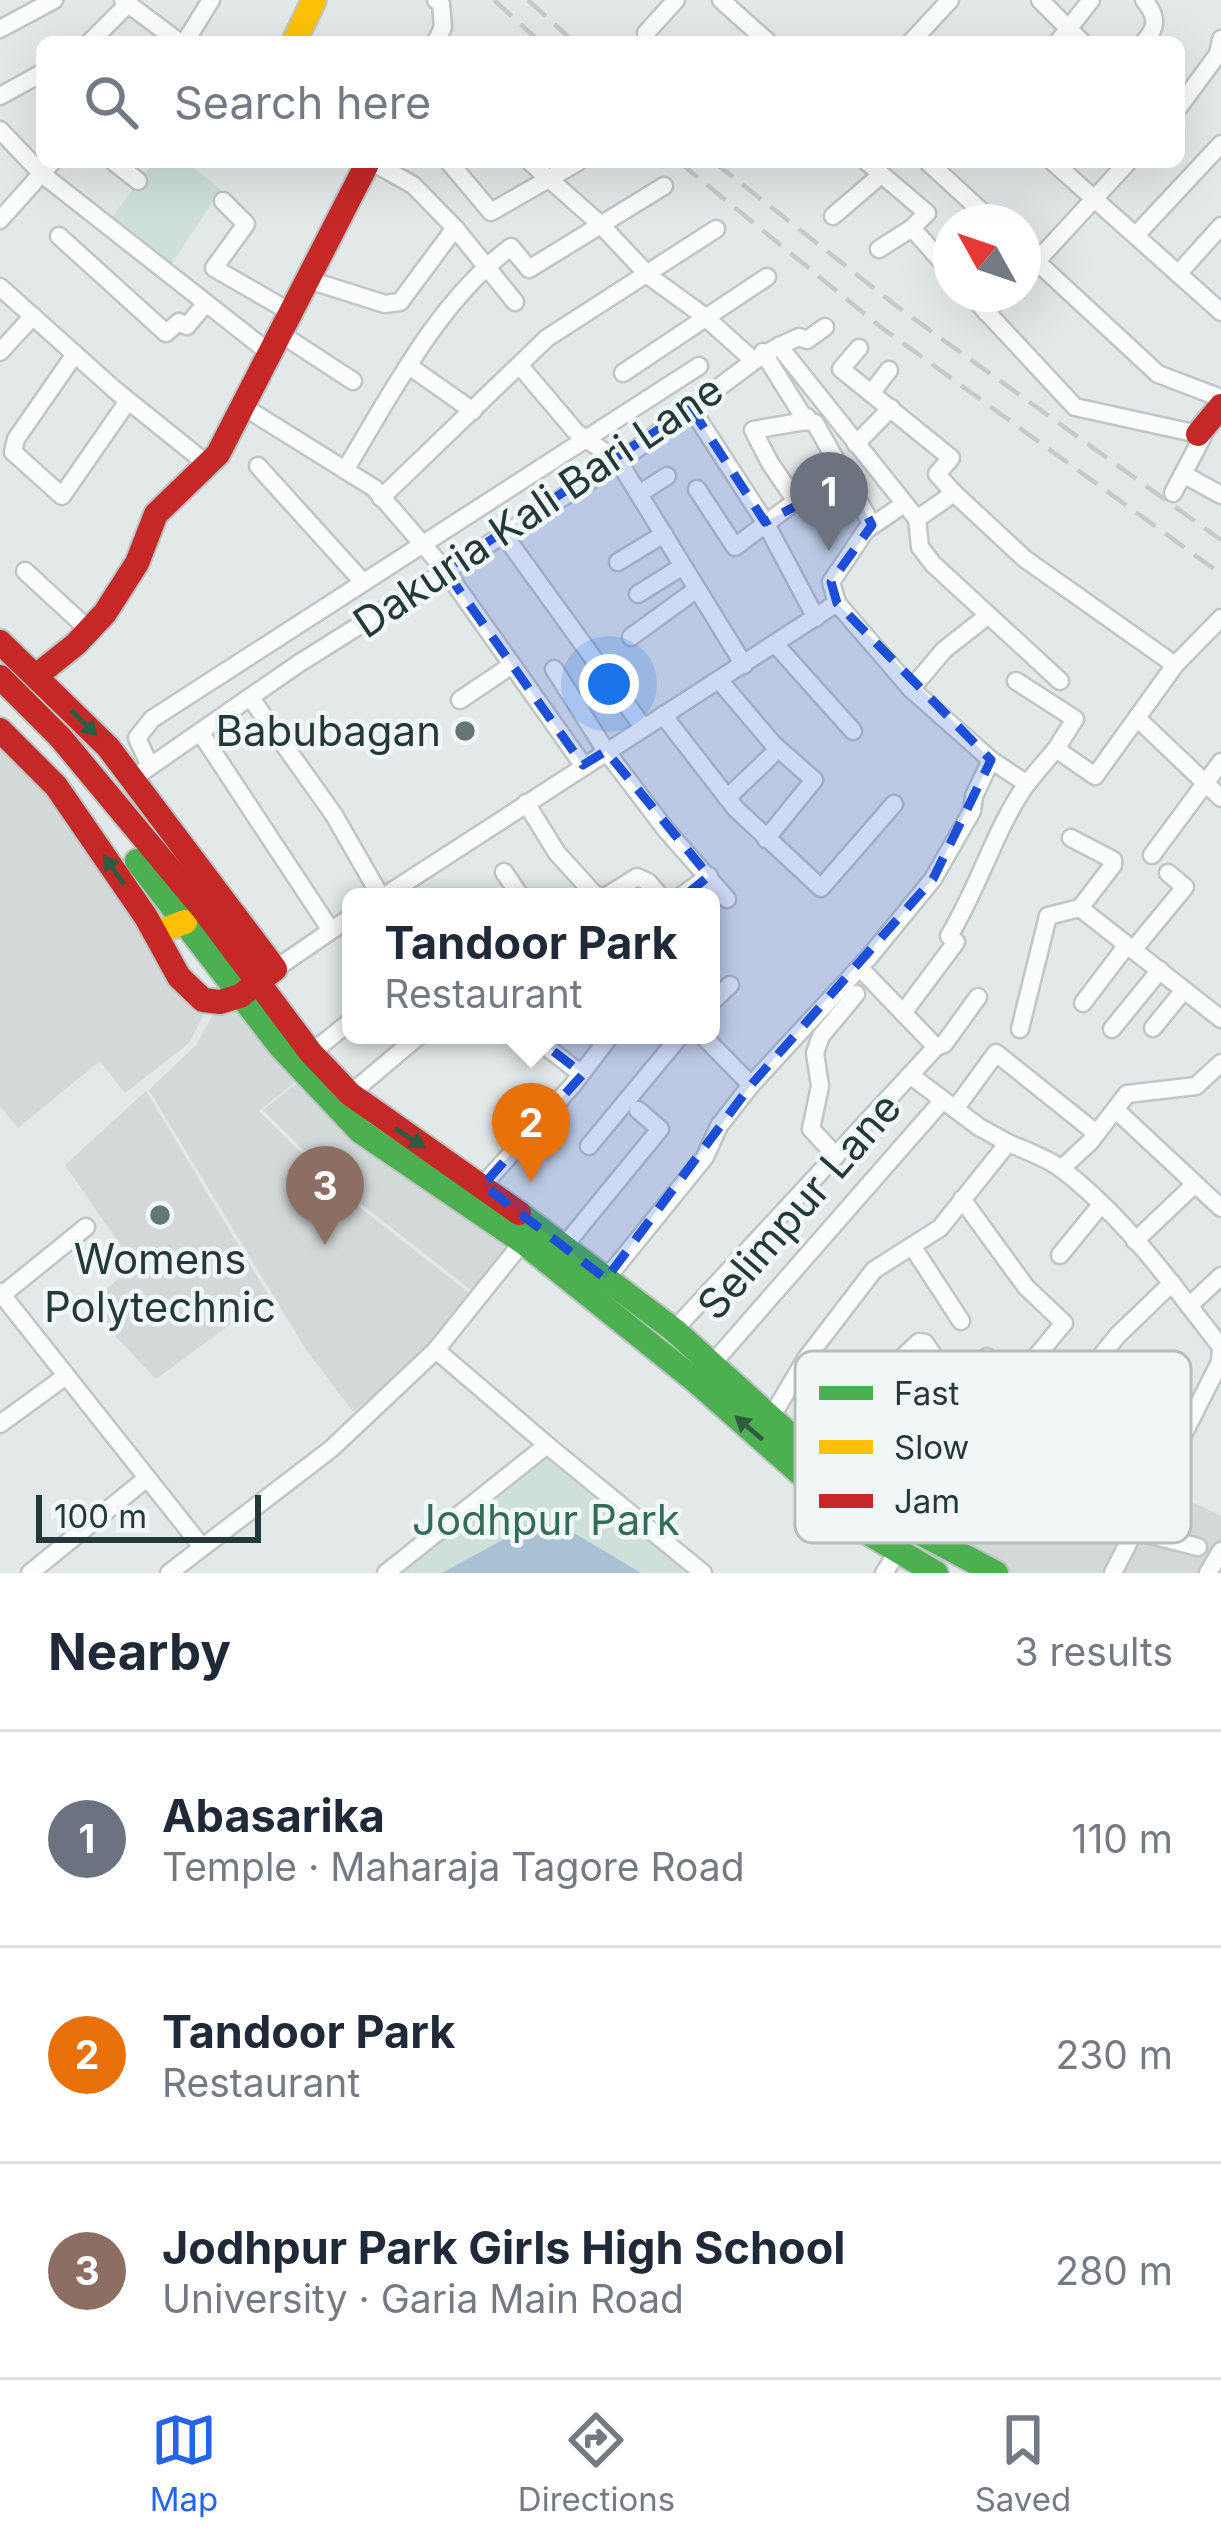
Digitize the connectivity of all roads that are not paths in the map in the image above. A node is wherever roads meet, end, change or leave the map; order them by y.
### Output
1 (211, 0) edge
2 (314, 0) edge
3 (436, 0) edge
4 (676, 0) edge
5 (721, 0) edge
6 (950, 0) edge
7 (1040, 0) edge
8 (1090, 0) edge
9 (1144, 0) edge
10 (48, 1) edge
11 (132, 3) edge
12 (0, 29) edge
13 (646, 33) dead end
14 (747, 35) edge
15 (96, 36) edge
16 (168, 36) edge
17 (174, 36) edge
18 (297, 36) edge
19 (439, 36) edge
20 (919, 36) edge
21 (1068, 36) edge
22 (1071, 36) edge
23 (1149, 36) edge
24 (1221, 39) edge
25 (36, 76) edge
26 (0, 96) edge
27 (1185, 99) edge
28 (0, 130) edge
29 (1221, 144) edge
30 (36, 159) edge
31 (47, 168) edge
32 (122, 168) edge
33 (367, 168) edge
34 (381, 168) edge
35 (454, 168) edge
36 (537, 168) edge
37 (568, 168) edge
38 (874, 168) edge
39 (934, 168) edge
40 (1060, 168) edge
41 (1122, 168) edge
42 (549, 179) junction
43 (138, 181) dead end
44 (664, 186) dead end
45 (1095, 197) junction
46 (223, 201) dead end
47 (974, 204) edge
48 (833, 216) dead end
49 (0, 220) edge
50 (600, 224) junction
51 (1221, 226) edge
52 (455, 228) junction
53 (912, 228) junction
54 (716, 229) dead end
55 (1136, 235) junction
56 (59, 236) dead end
57 (1041, 245) edge
58 (879, 250) dead end
59 (933, 252) edge
60 (1041, 265) edge
61 (486, 266) junction
62 (1178, 274) junction
63 (649, 276) junction
64 (767, 277) dead end
65 (309, 280) junction
66 (0, 287) edge
67 (515, 302) dead end
68 (206, 303) junction
69 (986, 312) edge
70 (1221, 313) edge
71 (33, 316) junction
72 (704, 316) junction
73 (825, 327) dead end
74 (281, 334) junction
75 (860, 348) dead end
76 (0, 352) edge
77 (765, 353) junction
78 (75, 354) junction
79 (520, 365) junction
80 (409, 366) junction
81 (699, 366) dead end
82 (889, 370) dead end
83 (623, 374) dead end
84 (353, 381) dead end
85 (872, 392) junction
86 (817, 394) junction
87 (128, 400) junction
88 (1221, 402) edge
89 (244, 407) junction
90 (691, 408) junction
91 (891, 408) junction
92 (473, 411) junction
93 (806, 421) junction
94 (1208, 435) edge
95 (8, 437) edge
96 (586, 439) junction
97 (856, 443) junction
98 (619, 462) junction
99 (207, 464) junction
100 (258, 466) dead end
101 (345, 470) junction
102 (1183, 474) junction
103 (667, 476) dead end
104 (848, 479) junction
105 (697, 489) dead end
106 (954, 493) junction
107 (1173, 493) dead end
108 (639, 494) junction
109 (1221, 495) edge
110 (382, 498) junction
111 (796, 501) junction
112 (904, 504) junction
113 (917, 519) junction
114 (765, 522) junction
115 (872, 525) junction
116 (664, 534) junction
117 (504, 535) junction
118 (421, 544) junction
119 (618, 562) dead end
120 (683, 566) junction
121 (445, 570) junction
122 (25, 571) dead end
123 (362, 581) junction
124 (698, 589) junction
125 (638, 594) dead end
126 (837, 603) junction
127 (986, 616) junction
128 (816, 618) junction
129 (1221, 618) edge
130 (89, 630) junction
131 (631, 638) dead end
132 (0, 642) edge
133 (776, 645) junction
134 (512, 665) junction
135 (744, 665) junction
136 (1175, 665) junction
137 (554, 669) dead end
138 (36, 676) junction
139 (0, 677) edge
140 (719, 680) junction
141 (1016, 681) dead end
142 (1060, 681) dead end
143 (911, 689) junction
144 (0, 697) edge
145 (250, 698) junction
146 (460, 700) dead end
147 (663, 716) junction
148 (1137, 718) junction
149 (643, 727) junction
150 (0, 730) edge
151 (853, 731) dead end
152 (200, 732) junction
153 (1056, 749) junction
154 (606, 752) junction
155 (770, 758) dead end
156 (991, 760) junction
157 (1221, 762) edge
158 (583, 764) junction
159 (141, 772) junction
160 (1028, 784) junction
161 (1204, 785) junction
162 (727, 798) junction
163 (1221, 798) edge
164 (526, 803) junction
165 (894, 804) dead end
166 (1071, 838) dead end
167 (766, 839) junction
168 (142, 853) junction
169 (1152, 855) dead end
170 (504, 872) dead end
171 (1168, 873) dead end
172 (709, 876) junction
173 (377, 888) edge
174 (410, 888) edge
175 (515, 888) edge
176 (592, 888) edge
177 (617, 888) edge
178 (654, 888) edge
179 (692, 888) edge
180 (718, 888) edge
181 (720, 890) edge
182 (727, 899) dead end
183 (1080, 908) junction
184 (202, 909) junction
185 (342, 922) edge
186 (330, 929) junction
187 (155, 933) junction
188 (1130, 947) junction
189 (860, 968) junction
190 (1160, 970) junction
191 (258, 982) junction
192 (730, 985) dead end
193 (1184, 990) junction
194 (720, 994) edge
195 (856, 994) dead end
196 (978, 997) dead end
197 (1083, 1003) dead end
198 (903, 1012) junction
199 (1221, 1018) edge
200 (342, 1028) edge
201 (1153, 1028) dead end
202 (1021, 1029) dead end
203 (1112, 1029) dead end
204 (409, 1044) edge
205 (543, 1044) edge
206 (603, 1044) edge
207 (674, 1044) edge
208 (711, 1044) edge
209 (936, 1047) junction
210 (311, 1053) junction
211 (1221, 1063) edge
212 (580, 1073) junction
213 (910, 1075) junction
214 (752, 1085) junction
215 (350, 1094) junction
216 (949, 1104) junction
217 (1116, 1109) junction
218 (638, 1110) dead end
219 (1096, 1133) junction
220 (1008, 1143) junction
221 (589, 1146) dead end
222 (836, 1156) junction
223 (1058, 1167) junction
224 (1195, 1184) junction
225 (483, 1185) junction
226 (962, 1199) junction
227 (1100, 1206) junction
228 (1221, 1208) edge
229 (86, 1227) dead end
230 (529, 1233) junction
231 (1136, 1240) junction
232 (565, 1245) junction
233 (912, 1246) junction
234 (1060, 1255) dead end
235 (1221, 1276) edge
236 (606, 1279) junction
237 (1172, 1283) junction
238 (1, 1294) edge
239 (1190, 1306) junction
240 (962, 1321) dead end
241 (674, 1330) junction
242 (1219, 1340) edge
243 (436, 1350) junction
244 (812, 1351) edge
245 (1041, 1351) edge
246 (1105, 1351) edge
247 (713, 1363) junction
248 (66, 1376) junction
249 (795, 1377) edge
250 (772, 1416) junction
251 (1191, 1420) edge
252 (0, 1424) edge
253 (795, 1438) edge
254 (548, 1445) junction
255 (795, 1471) edge
256 (147, 1478) junction
257 (936, 1543) edge
258 (960, 1543) edge
259 (1129, 1543) edge
260 (1182, 1543) edge
261 (202, 1547) junction
262 (1198, 1547) dead end
263 (1221, 1551) edge
264 (952, 1552) junction
265 (890, 1563) edge
266 (30, 1573) edge
267 (169, 1573) edge
268 (386, 1573) edge
269 (703, 1573) edge
270 (936, 1573) edge
271 (996, 1573) edge
272 (1113, 1573) edge
273 (1208, 1573) edge

1 - 17 street
2 - 18 main road
3 - 19 street
4 - 13 street
5 - 14 street
6 - 20 street
7 - 21 street
8 - 22 street
9 - 23 street
10 - 12 street
11 - 15 street
11 - 16 street
24 - 27 street
25 - 26 street
28 - 30 street
29 - 55 street
31 - 49 street
31 - 68 street
32 - 43 street
33 - 65 main road
34 - 52 street
35 - 42 street
36 - 42 street, Dakuria Kali Bari Lane
37 - 42 street
38 - 48 street
38 - 53 street
39 - 47 street
40 - 45 street
41 - 45 street
42 - 50 street, Dakuria Kali Bari Lane
44 - 50 street
45 - 55 street
45 - 57 street
46 - 74 street
50 - 61 street
50 - 63 street, Dakuria Kali Bari Lane
51 - 62 street
52 - 61 street
52 - 65 street
53 - 58 street
53 - 59 street
54 - 63 street
55 - 62 street
56 - 68 street
60 - 88 street
61 - 67 street
61 - 80 street
62 - 70 street
63 - 72 street, Dakuria Kali Bari Lane
63 - 79 street
64 - 72 street
65 - 74 main road
66 - 71 street
68 - 74 street
69 - 94 street
71 - 76 street
71 - 78 street
72 - 77 street, Dakuria Kali Bari Lane
72 - 83 street
73 - 77 street
74 - 84 street
74 - 89 main road
75 - 85 street
77 - 86 street
77 - 90 street, Dakuria Kali Bari Lane
77 - 93 street
78 - 87 street
78 - 95 street
79 - 92 street
79 - 96 street
80 - 92 street
80 - 101 street
81 - 96 street
82 - 85 street
85 - 91 street
86 - 93 street
86 - 97 street
87 - 95 street
87 - 99 street
88 - 94 main road
89 - 99 main road
89 - 101 street
90 - 98 street, Dakuria Kali Bari Lane
90 - 114 street
91 - 97 street
91 - 106 street
92 - 110 street
93 - 104 street
93 - 111 street
94 - 102 street
96 - 98 street
96 - 118 street
97 - 112 street
98 - 108 street
98 - 117 street, Dakuria Kali Bari Lane
99 - 130 main road
100 - 123 street
101 - 110 street
102 - 107 street
102 - 109 street
103 - 108 street
104 - 111 street
104 - 115 street
105 - 114 street
106 - 113 street
106 - 136 street
108 - 116 street
110 - 118 street
111 - 114 street
112 - 113 street
112 - 115 street
113 - 127 street
114 - 128 street
115 - 126 street
116 - 119 street
116 - 120 street
117 - 121 street, Dakuria Kali Bari Lane
117 - 149 street
118 - 121 street
118 - 123 street
120 - 124 street
120 - 125 street
121 - 134 street
121 - 145 street, Dakuria Kali Bari Lane
122 - 130 street
123 - 159 street
124 - 131 street
124 - 135 street
126 - 128 street
126 - 143 street
127 - 142 street
127 - 143 street
128 - 133 street
129 - 136 street
130 - 138 main road
132 - 138 main road
133 - 135 street
133 - 151 street
134 - 146 street
134 - 158 street
135 - 140 street
136 - 148 street
137 - 154 street
138 -> 159 main road
139 - 168 main road
140 - 147 street
140 - 167 street
141 - 153 street
143 - 156 street
144 - 168 main road
145 - 152 street, Dakuria Kali Bari Lane
145 - 173 street
147 - 149 street
147 - 162 street
148 - 153 street
148 - 161 street
149 - 154 street
187 -> 150 main road
152 - 159 street, Dakuria Kali Bari Lane
152 - 186 street
153 - 160 street
154 - 158 street
154 - 172 street
155 - 162 street
156 - 160 street
156 - 189 street
157 - 161 street
158 - 164 street
159 - 184 main road
160 - 198 street
161 - 163 street
161 - 169 street
162 - 167 street
164 - 174 street
164 - 176 street
165 - 167 street
166 - 183 street
168 - 184 main road
170 - 175 street
171 - 188 street
172 - 179 street
172 - 180 street
177 - 178 street
181 - 182 street
183 - 188 street
183 - 202 street
184 - 187 main road
184 - 191 main road
184 - 191 main road
185 - 186 street
186 - 191 street
187 - 191 main road
188 - 190 street
188 - 197 street
189 - 198 street
189 - 214 street
190 - 193 street
190 - 203 street
191 - 210 main road
191 - 230 main road
192 - 194 street
193 - 199 street
193 - 201 street
195 - 222 street
196 - 209 street
198 - 209 street
200 - 210 street
204 - 215 street
205 - 212 street
206 - 212 street
207 - 221 street
208 - 214 street
209 - 213 street
210 - 215 main road
211 - 217 street
212 - 225 street
213 - 216 street
213 - 222 street
214 - 236 street
215 -> 225 main road
216 - 219 street, Selimpur Lane
216 - 220 street
216 - 247 street, Selimpur Lane
217 - 219 street
217 - 224 street
218 - 232 street
219 - 223 street
220 - 223 street
220 - 226 street
222 - 241 street
223 - 227 street
224 - 228 street
224 - 231 street
225 - 230 main road
226 - 233 street
226 - 245 street
227 - 231 street
227 - 234 street
229 - 238 street
230 - 232 main road
230 - 243 street
255 -> 230 main road
231 - 237 street
232 - 236 main road
233 - 240 street
233 - 244 street
235 - 239 street
236 - 241 main road
237 - 239 street
237 - 246 street
238 - 248 street
239 - 242 street
241 - 247 main road
242 - 251 street
243 - 254 street
243 - 261 street
247 - 250 main road
248 - 252 street
248 - 256 street
249 - 250 street
250 - 253 main road
254 - 268 street
254 - 269 street
256 - 261 street
256 - 266 street
257 - 264 main road
258 - 264 street
259 - 272 street
260 - 262 street
261 - 267 street
263 - 273 street
264 - 271 main road
265 - 270 main road

